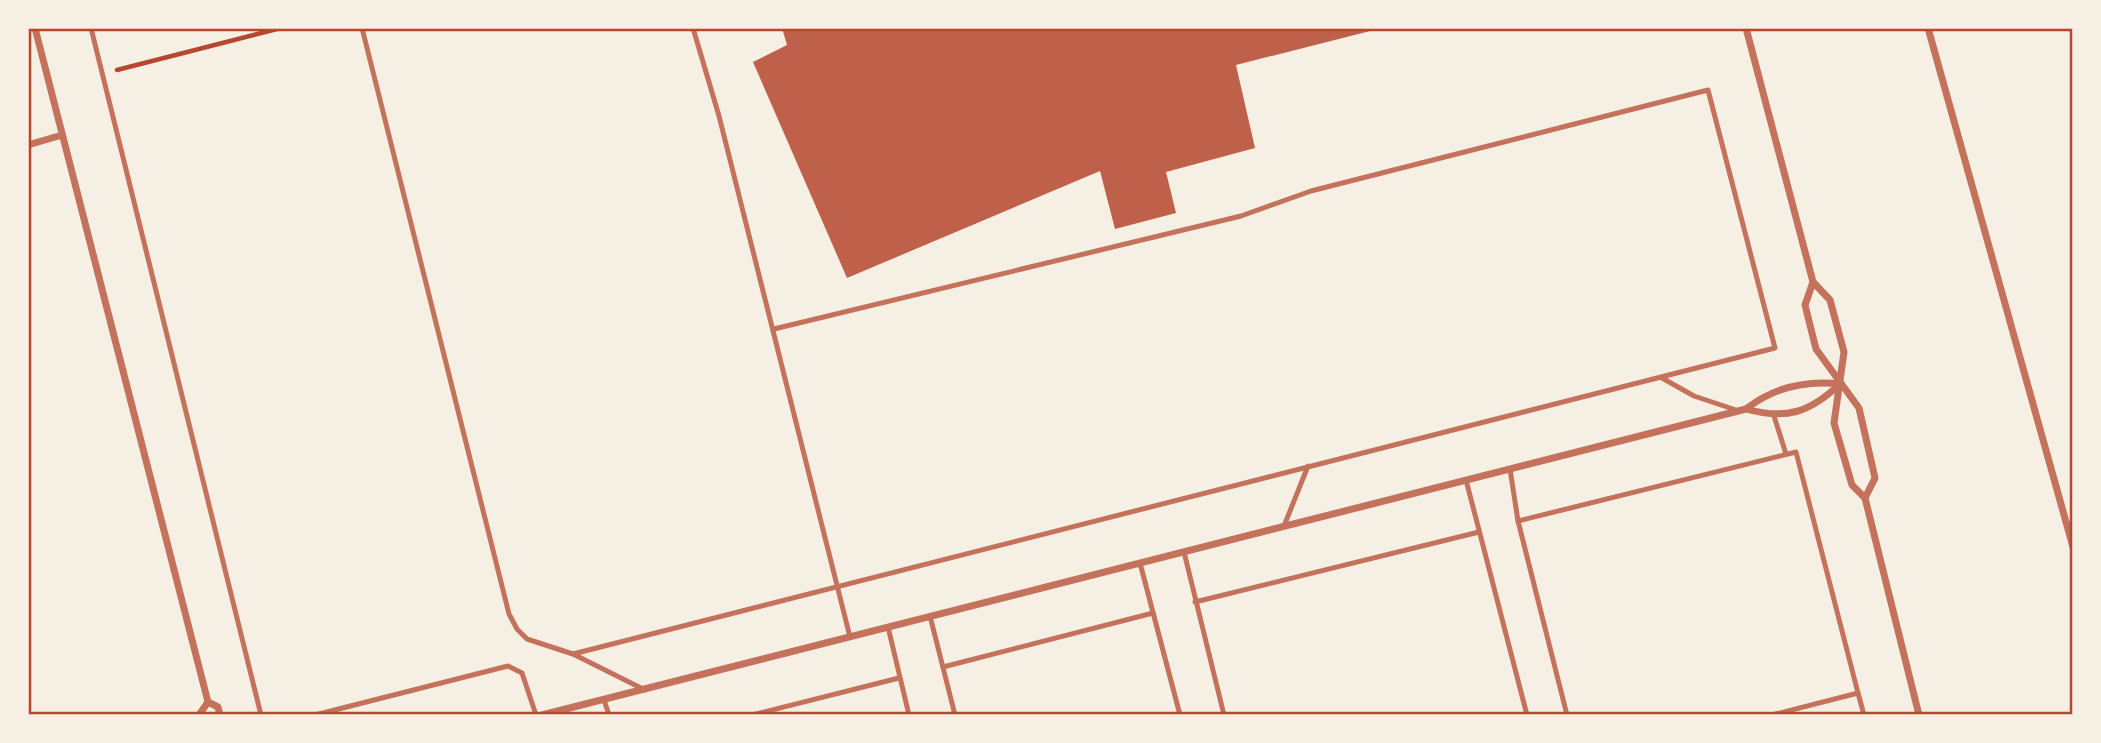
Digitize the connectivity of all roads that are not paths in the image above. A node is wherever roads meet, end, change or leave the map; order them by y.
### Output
1 (35, 28) edge
2 (91, 28) edge
3 (362, 28) edge
4 (693, 28) edge
5 (1746, 28) edge
6 (1928, 28) edge
7 (62, 135) junction
8 (28, 145) edge
9 (1813, 282) junction
10 (774, 329) junction
11 (1661, 377) junction
12 (1841, 383) junction
13 (1742, 410) junction
14 (1774, 416) junction
15 (1786, 454) junction
16 (1308, 466) junction
17 (1510, 469) junction
18 (1466, 480) junction
19 (1865, 498) junction
20 (1518, 521) junction
21 (1284, 526) junction
22 (1479, 532) junction
23 (2073, 547) edge
24 (1184, 552) junction
25 (1140, 563) junction
26 (837, 585) junction
27 (1195, 602) junction
28 (1153, 613) junction
29 (930, 616) junction
30 (888, 627) junction
31 (850, 637) junction
32 (573, 654) junction
33 (943, 667) junction
34 (899, 678) junction
35 (645, 690) junction
36 (1858, 693) junction
37 (604, 700) junction
38 (208, 702) junction
39 (563, 713) edge
40 (199, 715) edge
41 (220, 715) edge
42 (261, 715) edge
43 (315, 715) edge
44 (536, 715) edge
45 (542, 715) edge
46 (609, 715) edge
47 (752, 715) edge
48 (909, 715) edge
49 (955, 715) edge
50 (1180, 715) edge
51 (1224, 715) edge
52 (1527, 715) edge
53 (1567, 715) edge
54 (1772, 715) edge
55 (1864, 715) edge
56 (1919, 715) edge

1 - 7 street
2 - 42 lane
3 - 32 lane
4 - 10 lane
5 - 9 street
6 - 23 street
7 - 8 street
7 - 38 street
9 - 12 street
9 - 12 street
10 - 11 lane
10 - 26 lane
11 - 13 lane
11 - 16 lane
12 - 13 street
12 - 14 street
12 - 19 street
12 - 19 street
13 - 14 street
13 - 17 street
14 - 15 lane
15 - 20 lane
15 - 36 lane
16 - 21 lane
16 - 26 lane
17 - 18 street
17 - 20 lane
18 - 21 street
18 - 22 lane
19 - 56 street
20 - 53 lane
21 - 24 street
22 - 27 lane
22 - 52 lane
24 - 25 street
24 - 27 lane
25 - 28 lane
25 - 29 street
26 - 31 lane
26 - 32 lane
27 - 51 lane
28 - 33 lane
28 - 50 lane
29 - 30 street
29 - 33 lane
30 - 31 street
30 - 34 lane
31 - 35 street
32 - 35 lane
33 - 49 lane
34 - 47 lane
34 - 48 lane
35 - 37 street
36 - 54 lane
36 - 55 lane
37 - 39 street
37 - 46 lane
38 - 40 street
38 - 41 street
39 - 45 street
43 - 44 lane

